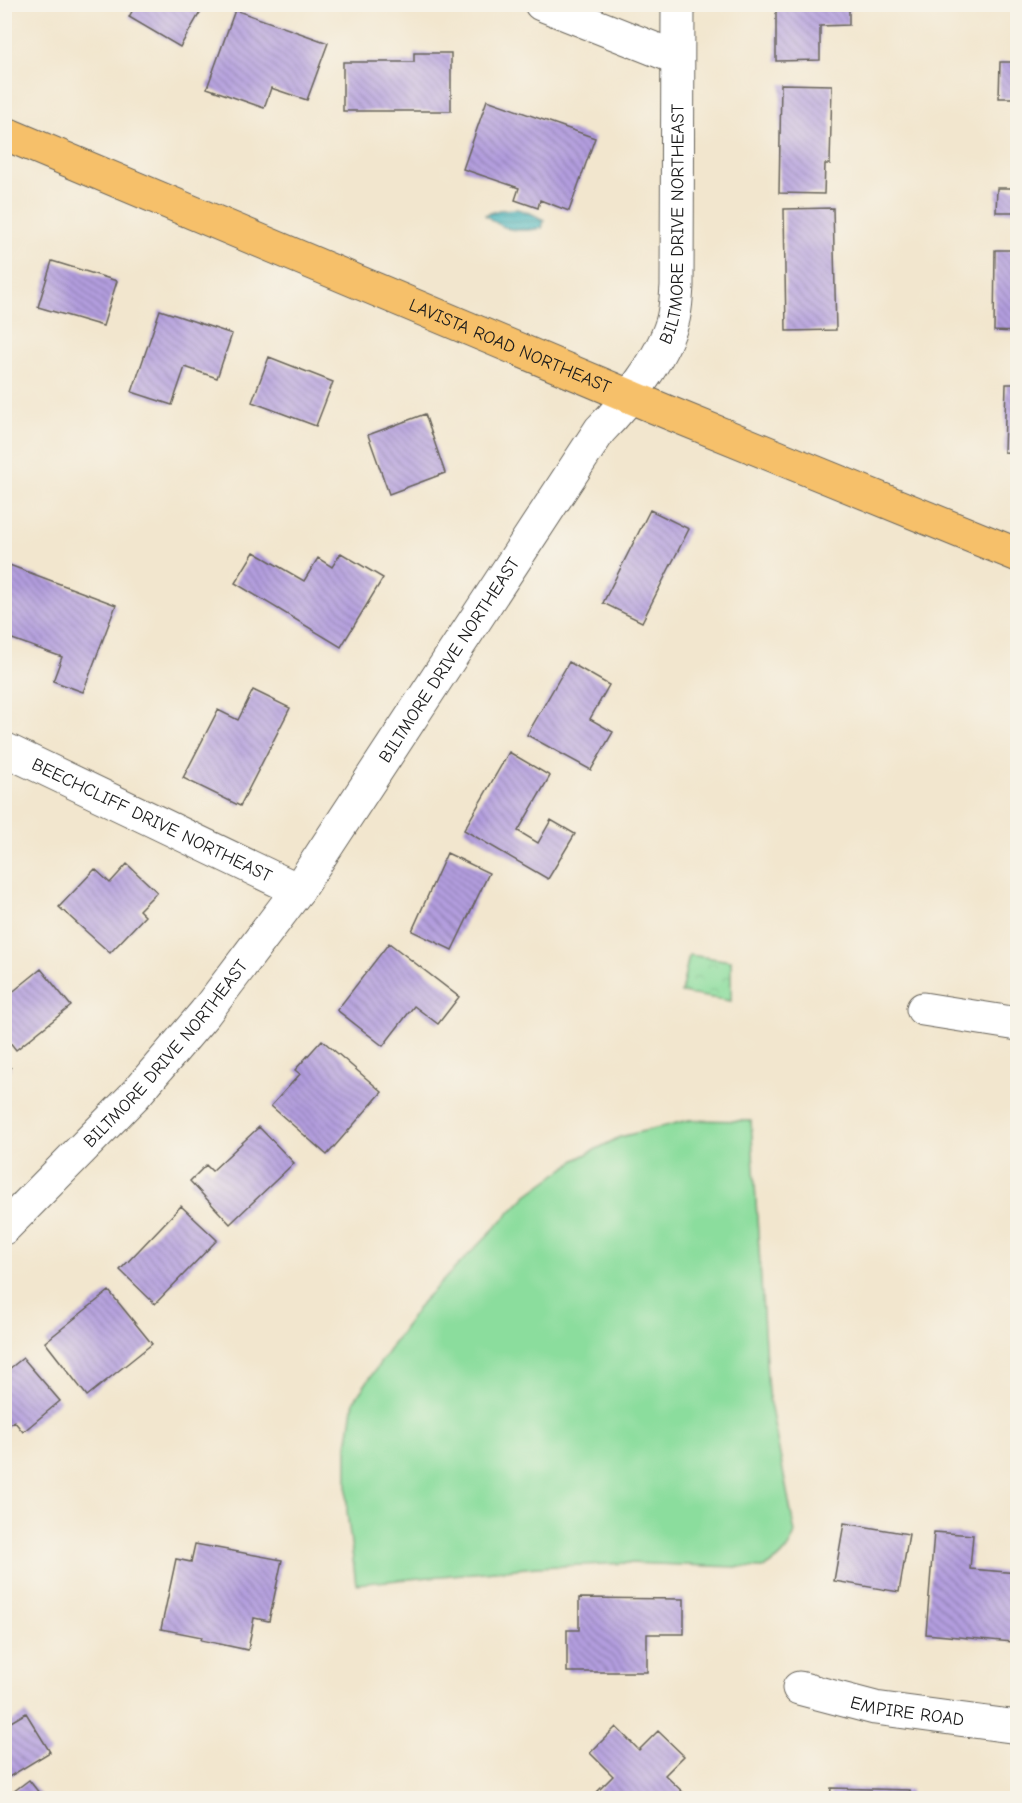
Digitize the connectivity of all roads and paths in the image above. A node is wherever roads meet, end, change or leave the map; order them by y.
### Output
1 (541, 4) edge
2 (678, 4) edge
3 (677, 58) junction
4 (4, 133) edge
5 (628, 396) junction
6 (1017, 555) edge
7 (4, 749) edge
8 (298, 890) junction
9 (923, 1009) dead end
10 (1017, 1024) edge
11 (4, 1228) edge
12 (799, 1688) dead end
13 (1017, 1726) edge

1 - 3 street
2 - 3 street, BILTMORE DRIVE NORTHEAST
3 - 5 street, BILTMORE DRIVE NORTHEAST
4 - 5 main road, LAVISTA ROAD NORTHEAST
5 - 6 main road, LAVISTA ROAD NORTHEAST
5 - 8 street, BILTMORE DRIVE NORTHEAST
7 - 8 street, BEECHCLIFF DRIVE NORTHEAST
8 - 11 street, BILTMORE DRIVE NORTHEAST
9 - 10 street
12 - 13 street, EMPIRE ROAD

